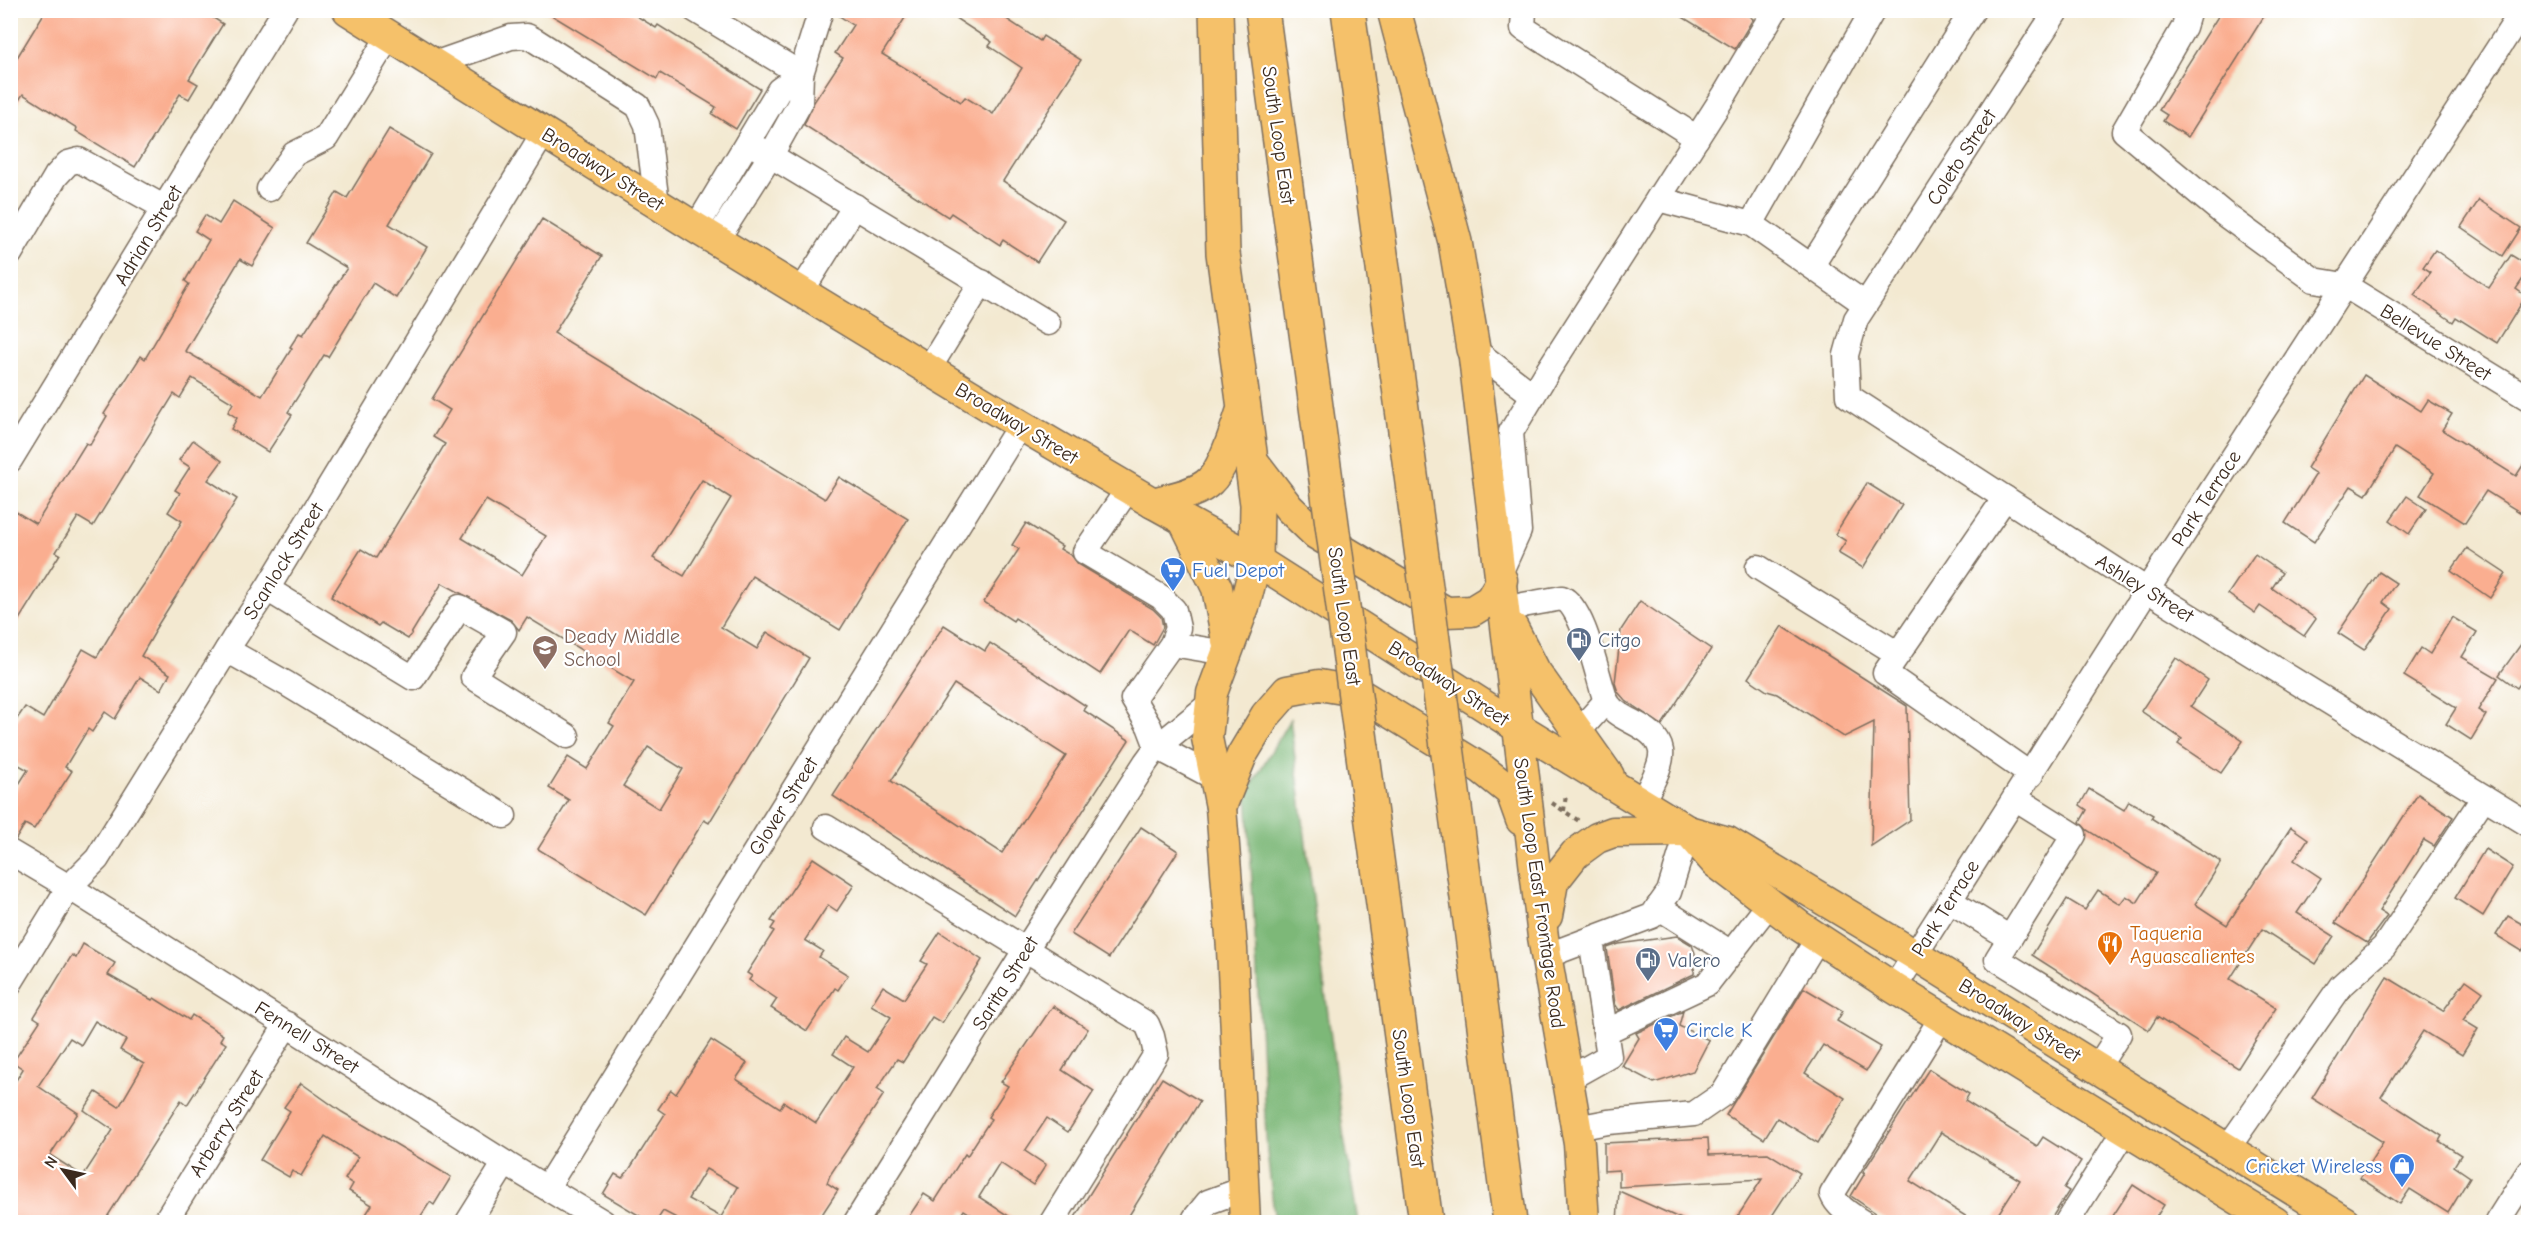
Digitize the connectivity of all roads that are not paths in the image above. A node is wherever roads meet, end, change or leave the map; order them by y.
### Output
1 (285, 10) edge
2 (696, 10) edge
3 (821, 10) edge
4 (1216, 10) edge
5 (1262, 10) edge
6 (1348, 10) edge
7 (1394, 10) edge
8 (1524, 10) edge
9 (1775, 10) edge
10 (1873, 10) edge
11 (1973, 10) edge
12 (2057, 10) edge
13 (2189, 10) edge
14 (2523, 10) edge
15 (370, 20) edge
16 (434, 64) junction
17 (801, 74) junction
18 (544, 132) junction
19 (1697, 138) junction
20 (748, 142) junction
21 (771, 155) junction
22 (268, 189) dead end
23 (1658, 199) junction
24 (657, 204) junction
25 (855, 206) junction
26 (165, 208) junction
27 (1751, 224) junction
28 (706, 235) junction
29 (10, 254) edge
30 (1812, 265) junction
31 (981, 282) junction
32 (2344, 285) junction
33 (801, 292) junction
34 (1865, 304) junction
35 (1048, 322) dead end
36 (1473, 349) junction
37 (928, 369) junction
38 (1533, 395) junction
39 (2529, 398) edge
40 (1243, 407) junction
41 (20, 424) edge
42 (1020, 425) junction
43 (1250, 457) junction
44 (10, 460) edge
45 (1141, 496) junction
46 (2006, 498) junction
47 (1184, 520) junction
48 (1256, 560) junction
49 (1758, 567) dead end
50 (1501, 575) junction
51 (267, 589) junction
52 (2147, 590) junction
53 (1505, 612) junction
54 (1172, 644) junction
55 (227, 650) junction
56 (1227, 650) junction
57 (1898, 654) junction
58 (1606, 701) junction
59 (1211, 703) junction
60 (1516, 726) junction
61 (1577, 733) junction
62 (567, 736) dead end
63 (1157, 747) junction
64 (2031, 775) junction
65 (1215, 778) junction
66 (1630, 795) junction
67 (2484, 797) junction
68 (2015, 798) junction
69 (1221, 807) junction
70 (504, 816) dead end
71 (2529, 824) edge
72 (826, 826) dead end
73 (1688, 831) junction
74 (1532, 848) junction
75 (10, 852) edge
76 (69, 887) junction
77 (1950, 901) junction
78 (1770, 904) junction
79 (1658, 907) junction
80 (1818, 938) junction
81 (2010, 938) junction
82 (1591, 940) junction
83 (1544, 946) junction
84 (1026, 949) junction
85 (1731, 953) junction
86 (1916, 955) junction
87 (10, 983) edge
88 (1894, 988) junction
89 (1942, 1017) junction
90 (287, 1024) junction
91 (1605, 1032) junction
92 (2097, 1068) junction
93 (1568, 1078) junction
94 (1576, 1128) junction
95 (2124, 1130) junction
96 (2227, 1149) junction
97 (505, 1163) junction
98 (2529, 1173) edge
99 (547, 1187) junction
100 (1242, 1190) junction
101 (165, 1222) edge
102 (468, 1222) edge
103 (603, 1222) edge
104 (856, 1222) edge
105 (1052, 1222) edge
106 (1196, 1222) edge
107 (1245, 1222) edge
108 (1426, 1222) edge
109 (1510, 1222) edge
110 (1584, 1222) edge
111 (1862, 1222) edge
112 (2067, 1222) edge
113 (2275, 1222) edge
114 (2345, 1222) edge
115 (2498, 1222) edge

1 - 26 street, Adrian Street
2 - 17 street
3 - 17 street
4 - 40 highway
5 - 108 highway, South Loop East, bridge
6 - 109 highway, bridge
7 - 36 highway
8 - 19 street
9 - 19 street
10 - 27 street
11 - 30 street
12 - 34 street, Coleto Street
13 - 32 street
14 - 32 street, Park Terrace
15 - 16 main road, Broadway Street
15 - 22 street
16 - 18 main road, Broadway Street
16 - 24 street
17 - 20 street
17 - 21 street
18 - 24 main road, Broadway Street
18 - 51 street, Scanlock Street
19 - 23 street
20 - 21 street
20 - 28 street
21 - 25 street
21 - 28 street
23 - 27 street
23 - 38 street
24 - 28 main road, Broadway Street
25 - 31 street
25 - 33 street
26 - 29 street
26 - 41 street, Adrian Street
27 - 30 street
28 - 33 main road, Broadway Street
30 - 34 street
31 - 35 street
31 - 37 street
32 - 39 street, Bellevue Street
32 - 52 street, Park Terrace
33 - 37 main road, Broadway Street
34 - 46 street, Ashley Street
36 - 38 street
36 - 50 main road, South Loop East Frontage Road
37 - 42 main road, Broadway Street
38 - 50 street
40 - 43 highway
40 - 45 main road
41 - 44 street, Adrian Street
42 - 45 main road, Broadway Street
42 - 99 street, Glover Street
43 - 48 highway
43 - 50 main road
45 - 47 main road, Broadway Street
45 - 54 street
46 - 52 street, Ashley Street
46 - 57 street
47 - 48 main road, Broadway Street
47 - 56 main road
48 - 56 main road
48 - 60 main road, Broadway Street
49 - 57 street
50 - 53 main road, South Loop East Frontage Road
51 - 55 street, Scanlock Street
51 - 62 street
52 - 64 street, Park Terrace
52 - 67 street, Ashley Street
53 - 58 street
53 - 60 main road, South Loop East Frontage Road
53 - 61 main road
54 - 56 street
54 - 63 street
55 - 70 street
55 - 76 street, Scanlock Street
56 - 59 main road
57 - 64 street
58 - 61 street
58 - 66 street
59 - 63 street, Sarita Street
59 - 65 main road
60 - 66 main road, Broadway Street
60 - 74 main road, South Loop East Frontage Road
61 - 66 main road
63 - 65 street
63 - 84 street, Sarita Street
64 - 68 street, Park Terrace
65 - 69 main road
66 - 73 main road, Broadway Street
67 - 71 street, Ashley Street
67 - 96 street
68 - 77 street, Park Terrace
68 - 81 street
69 - 74 main road
69 - 100 main road
72 - 84 street
73 - 78 main road, Broadway Street
73 - 79 street
73 - 83 main road
73 - 86 main road, Broadway Street
74 - 83 main road, South Loop East Frontage Road
75 - 76 street, Fennell Street
76 - 87 street, Scanlock Street
76 - 90 street, Fennell Street
77 - 81 street
77 - 86 street, Park Terrace
78 - 80 main road, Broadway Street
78 - 85 street
79 - 82 street
79 - 85 street
80 - 88 main road, Broadway Street
80 - 94 street
81 - 92 street
82 - 83 street
82 - 91 street
83 - 93 main road, South Loop East Frontage Road
84 - 104 street, Sarita Street
84 - 105 street
85 - 91 street
86 - 88 street, Park Terrace
86 - 92 main road, Broadway Street
88 - 89 main road, Broadway Street
89 - 95 main road, Broadway Street
89 - 111 street
90 - 97 street, Fennell Street
90 - 101 street, Arberry Street
91 - 93 street
92 - 96 main road, Broadway Street
93 - 94 main road, South Loop East Frontage Road
94 - 110 main road, South Loop East Frontage Road
95 - 112 street
95 - 113 main road, Broadway Street
96 - 114 main road, Broadway Street
97 - 99 street, Fennell Street
97 - 102 street
98 - 115 street
99 - 103 street, Fennell Street
100 - 106 street
100 - 107 main road

